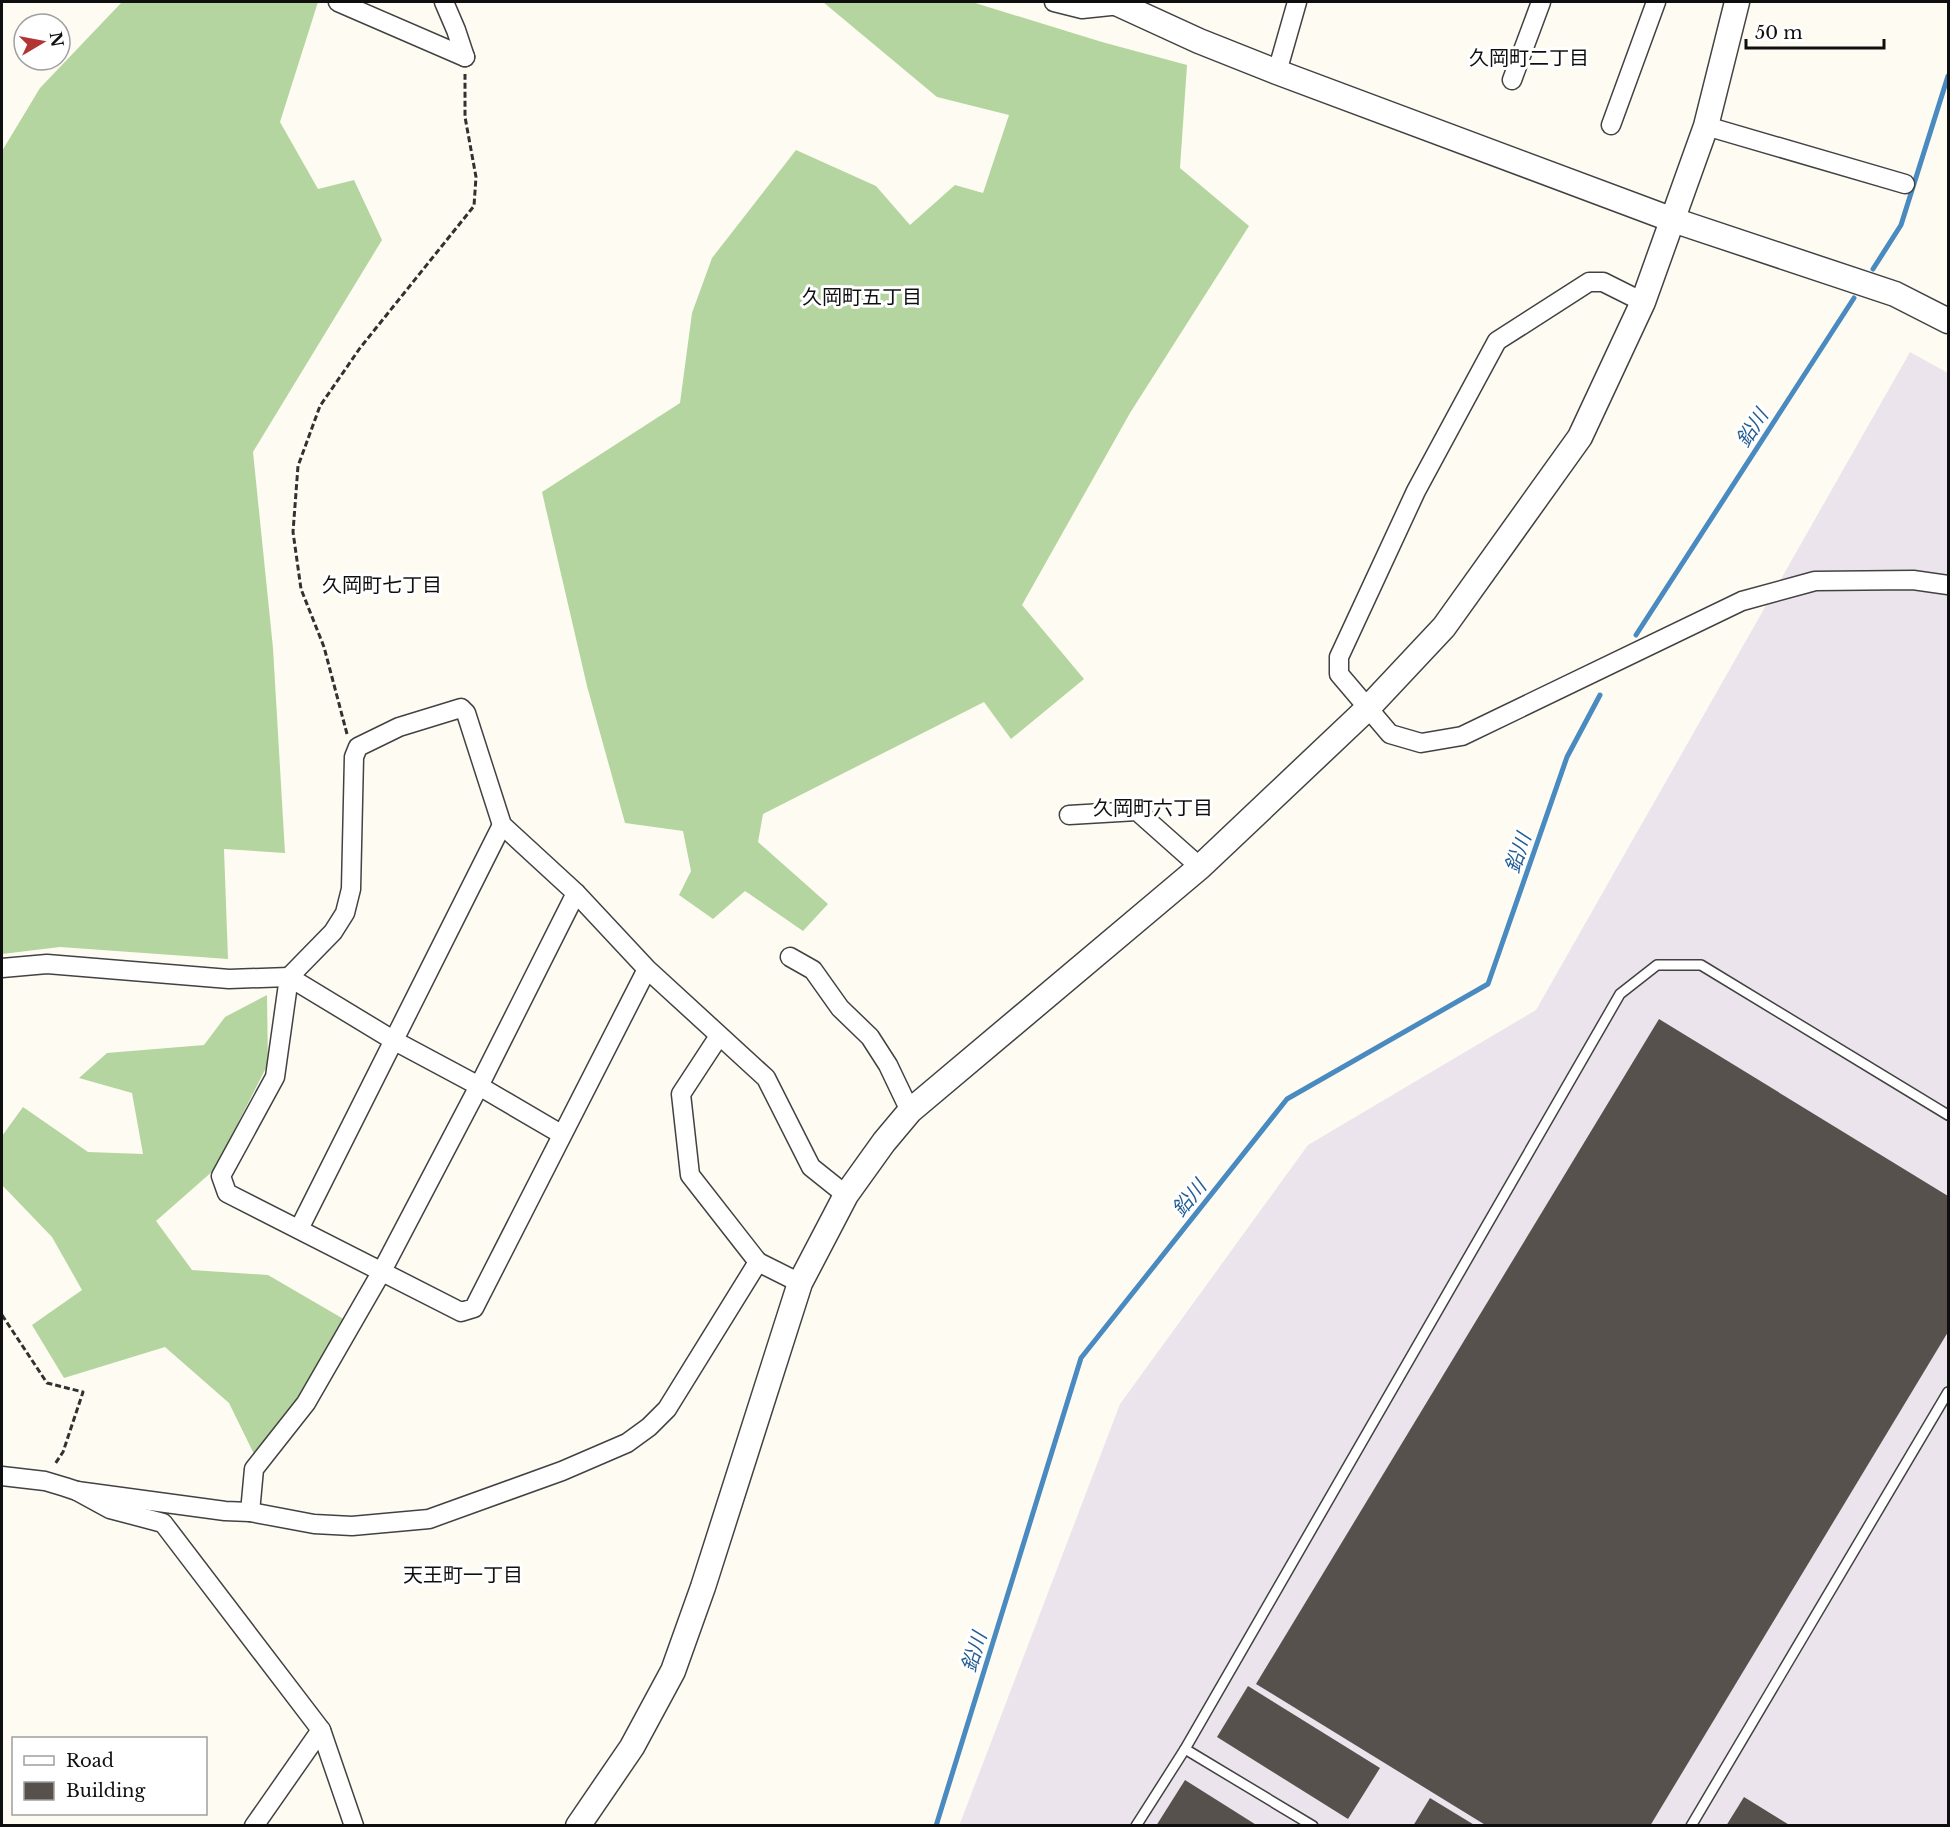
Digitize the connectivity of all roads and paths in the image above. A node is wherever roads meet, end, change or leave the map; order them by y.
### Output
1 (338, 2) edge
2 (444, 2) edge
3 (1054, 2) edge
4 (1297, 2) edge
5 (1541, 2) edge
6 (1656, 2) edge
7 (1737, 2) edge
8 (1117, 3) edge
9 (465, 57) junction
10 (1277, 72) junction
11 (1512, 80) dead end
12 (1611, 126) dead end
13 (1706, 126) junction
14 (1905, 184) dead end
15 (1673, 220) junction
16 (1643, 302) junction
17 (1948, 321) edge
18 (1948, 585) edge
19 (1368, 708) junction
20 (354, 757) junction
21 (1068, 815) dead end
22 (502, 825) junction
23 (1200, 867) junction
24 (576, 893) junction
25 (789, 957) dead end
26 (2, 968) edge
27 (647, 969) junction
28 (289, 977) junction
29 (719, 1036) junction
30 (393, 1040) junction
31 (479, 1086) junction
32 (910, 1111) junction
33 (1948, 1115) edge
34 (561, 1134) junction
35 (846, 1195) junction
36 (299, 1229) junction
37 (758, 1262) junction
38 (382, 1272) junction
39 (800, 1283) junction
40 (2, 1315) edge
41 (1948, 1392) edge
42 (2, 1476) edge
43 (45, 1481) junction
44 (77, 1491) junction
45 (250, 1512) junction
46 (321, 1730) junction
47 (1185, 1749) junction
48 (254, 1826) edge
49 (354, 1826) edge
50 (578, 1826) edge
51 (1136, 1826) edge
52 (1313, 1826) edge
53 (1691, 1826) edge

1 - 9 street
2 - 9 street
3 - 8 street
4 - 10 street
5 - 11 street
6 - 12 street
7 - 13 street
8 - 10 street
9 - 20 path
10 - 15 street
13 - 14 street
13 - 15 street
15 - 16 street
15 - 17 street
16 - 19 street
16 - 19 street
18 - 19 street
19 - 23 street
20 - 22 street
20 - 28 street
21 - 23 street
22 - 24 street
22 - 30 street
23 - 32 street
24 - 27 street
24 - 31 street
25 - 32 street
26 - 28 street
27 - 29 street
27 - 34 street
28 - 30 street
28 - 36 street
29 - 35 street
29 - 37 street
30 - 31 street
30 - 36 street
31 - 34 street
31 - 38 street
32 - 35 street
33 - 47 lane
34 - 38 street
35 - 39 street
36 - 38 street
37 - 39 street
37 - 45 street
38 - 45 street
39 - 50 street
40 - 43 path
41 - 53 lane
42 - 43 street
43 - 44 street
44 - 45 street
44 - 46 street
46 - 48 street
46 - 49 street
47 - 51 lane
47 - 52 lane

